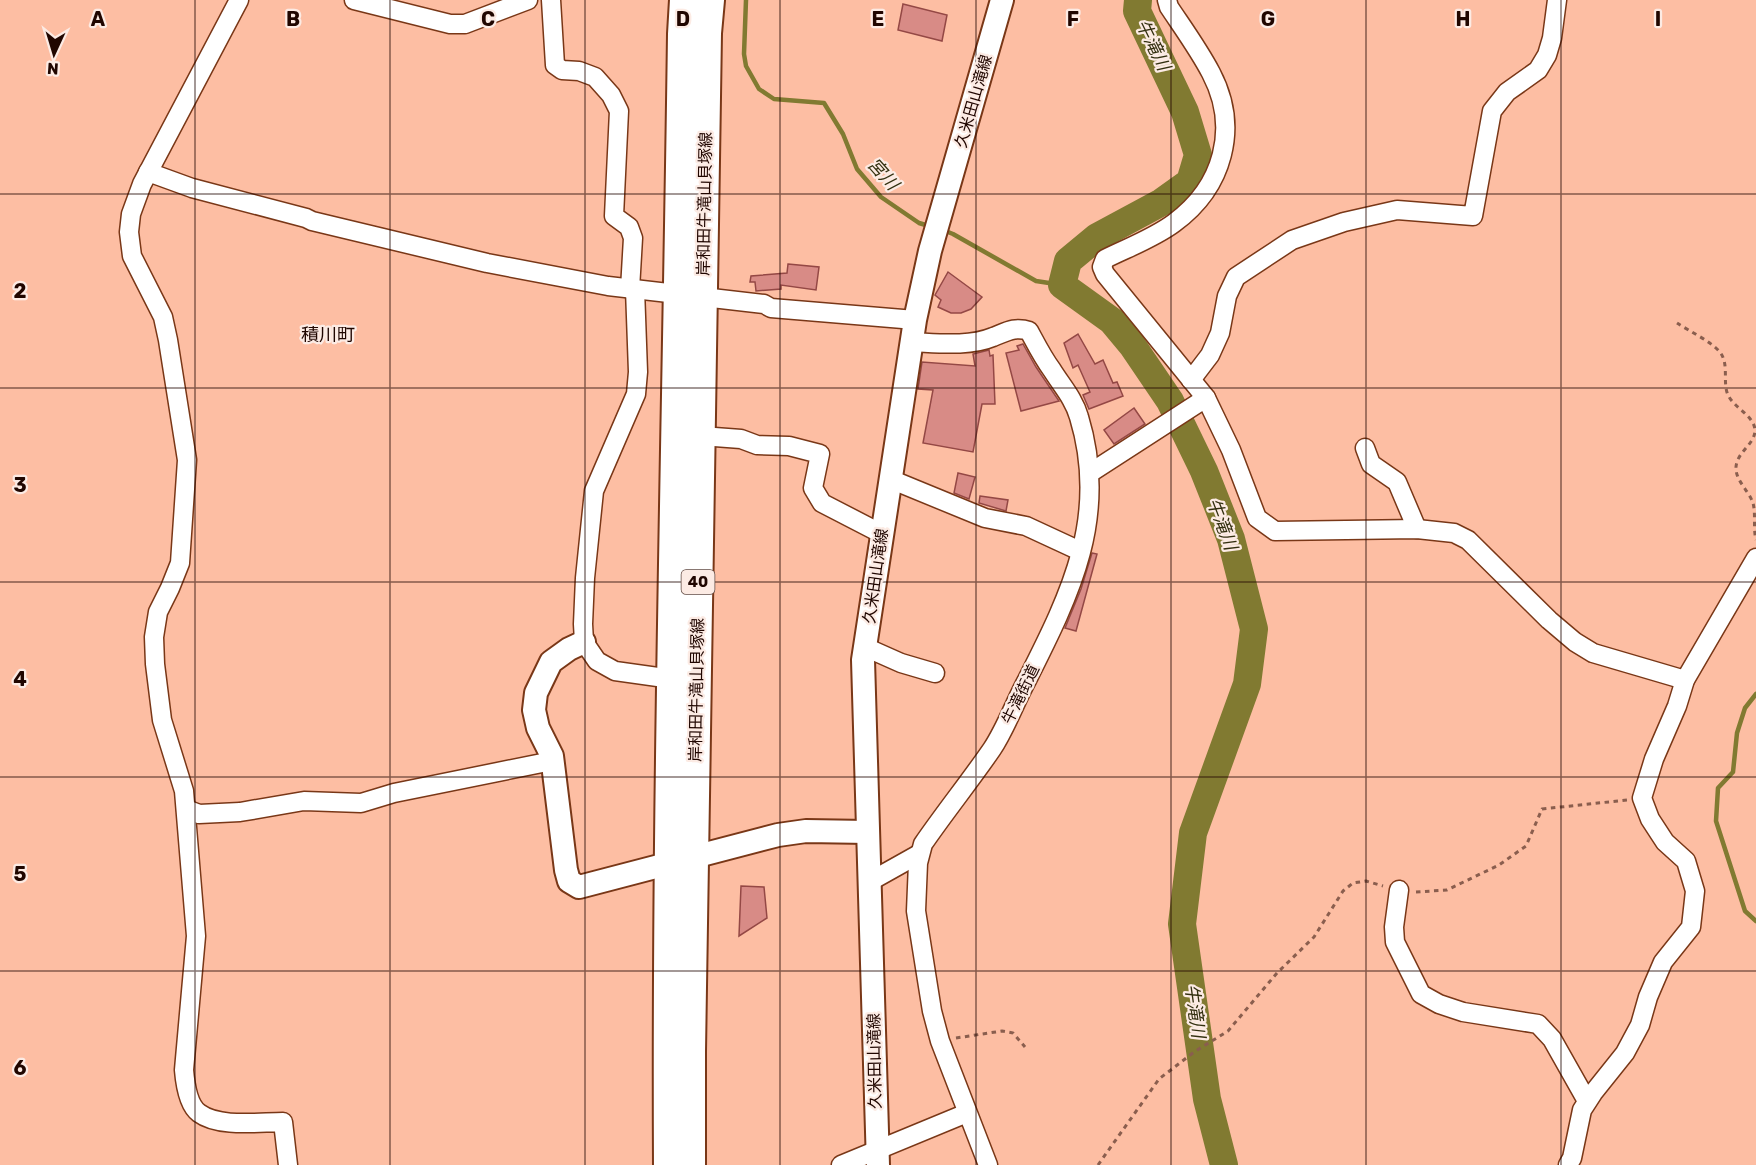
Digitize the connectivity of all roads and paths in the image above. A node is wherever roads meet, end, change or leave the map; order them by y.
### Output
1 (238, 0) edge
2 (354, 0) edge
3 (528, 0) edge
4 (551, 0) edge
5 (684, 0) edge
6 (710, 0) edge
7 (1002, 0) edge
8 (1167, 0) edge
9 (1557, 0) edge
10 (148, 172) junction
11 (633, 289) junction
12 (690, 295) junction
13 (1677, 323) dead end
14 (913, 331) junction
15 (1191, 380) junction
16 (1206, 398) junction
17 (701, 436) junction
18 (1365, 448) dead end
19 (1090, 473) junction
20 (890, 479) junction
21 (1417, 529) junction
22 (882, 534) junction
23 (1756, 540) edge
24 (1080, 551) junction
25 (1756, 558) edge
26 (584, 642) junction
27 (865, 648) junction
28 (935, 673) dead end
29 (672, 679) junction
30 (1685, 680) junction
31 (552, 761) junction
32 (1642, 798) junction
33 (186, 809) junction
34 (868, 832) junction
35 (919, 854) junction
36 (682, 861) junction
37 (869, 882) junction
38 (1399, 890) junction
39 (940, 1041) junction
40 (1025, 1047) dead end
41 (1587, 1101) junction
42 (967, 1113) junction
43 (877, 1158) edge
44 (288, 1165) edge
45 (669, 1165) edge
46 (691, 1165) edge
47 (841, 1165) edge
48 (988, 1165) edge
49 (1098, 1165) edge
50 (1568, 1165) edge

1 - 10 street
2 - 3 street
4 - 11 street
5 - 12 main road, 岸和田牛滝山貝塚線 / 40
6 - 12 main road, 岸和田牛滝山貝塚線 / 40
7 - 14 street, 久米田山滝線
8 - 15 street
9 - 15 street
10 - 11 street
10 - 33 street
11 - 12 street
11 - 26 street
12 - 14 street
12 - 17 main road, 岸和田牛滝山貝塚線 / 40
12 - 29 main road, 岸和田牛滝山貝塚線 / 40
13 - 23 path
14 - 19 street, 牛滝街道
14 - 20 street, 久米田山滝線
15 - 16 street
16 - 19 street
16 - 21 street
17 - 22 street
17 - 36 main road, 岸和田牛滝山貝塚線 / 40
18 - 21 street
19 - 24 street, 牛滝街道
20 - 22 street, 久米田山滝線
20 - 24 street
21 - 30 street
22 - 27 street, 久米田山滝線
24 - 35 street, 牛滝街道
25 - 30 street
26 - 29 street
26 - 31 street
27 - 28 street
27 - 34 street, 久米田山滝線
29 - 36 main road, 岸和田牛滝山貝塚線 / 40
30 - 32 street
31 - 33 street
31 - 36 street
32 - 38 path
32 - 41 street
33 - 44 street
34 - 36 street
34 - 37 street, 久米田山滝線
35 - 37 street
35 - 39 street, 牛滝街道
36 - 45 main road, 岸和田牛滝山貝塚線 / 40
36 - 46 main road, 岸和田牛滝山貝塚線 / 40
37 - 43 street, 久米田山滝線
38 - 41 street
38 - 49 path
39 - 40 path
39 - 42 street, 牛滝街道
41 - 50 street
42 - 43 street
42 - 48 street, 牛滝街道
43 - 47 street

